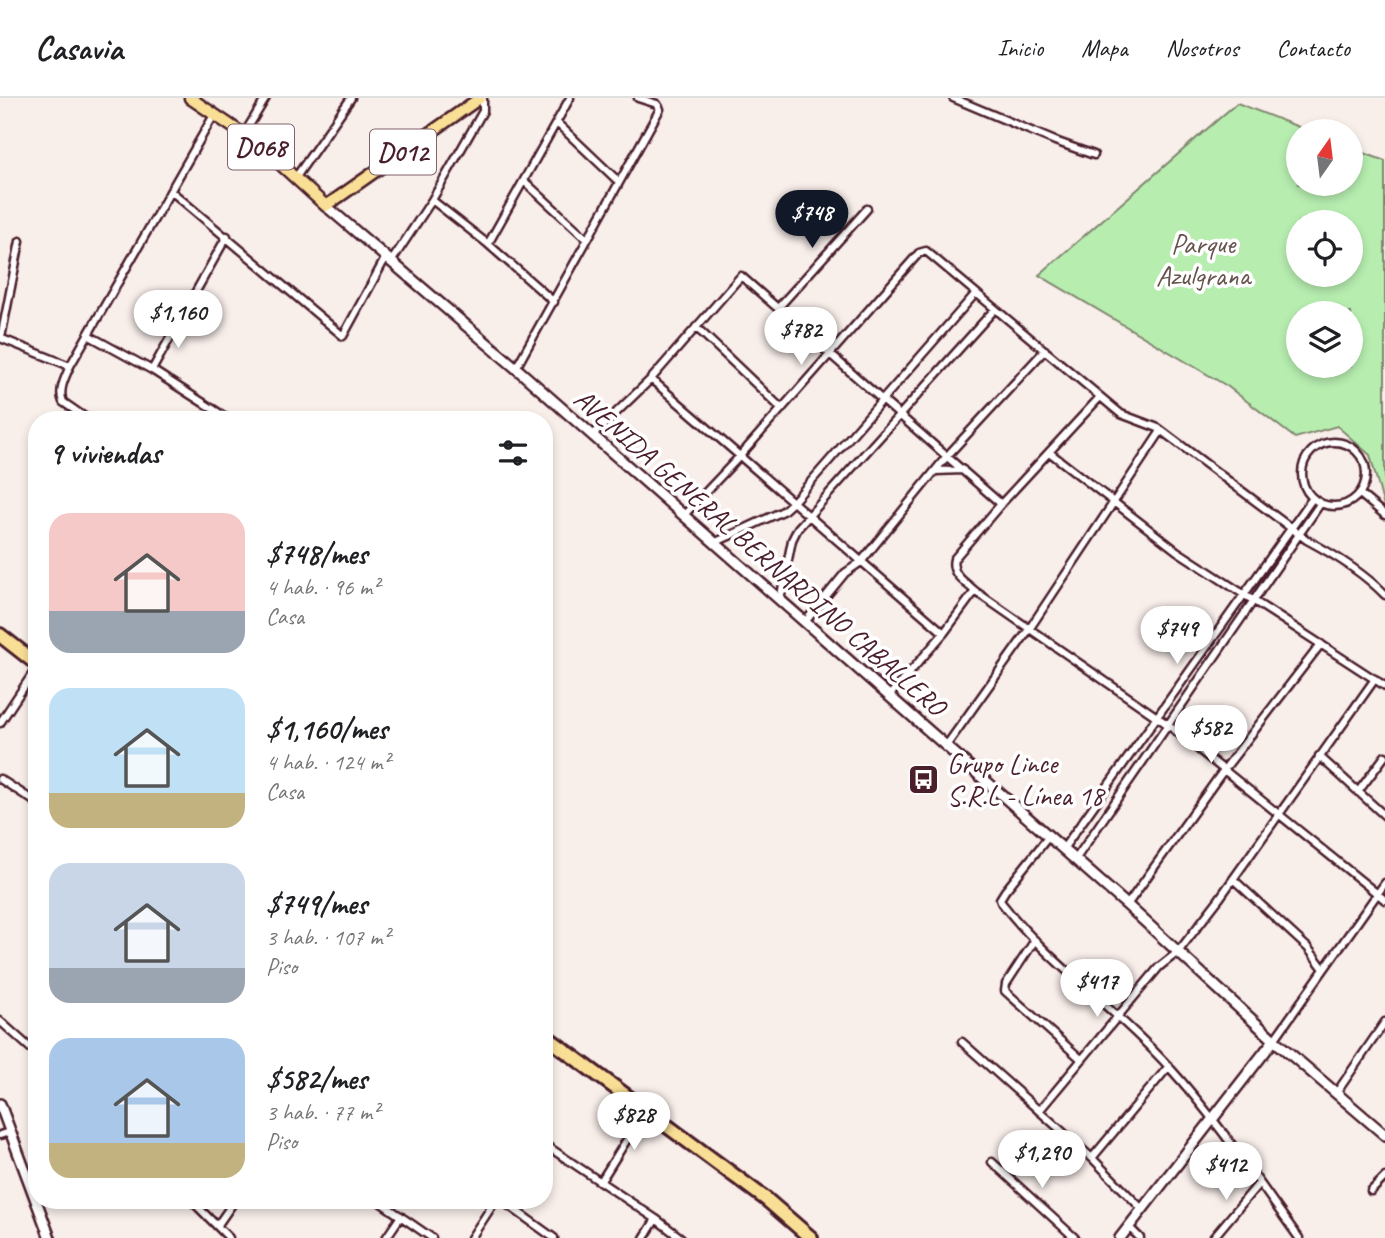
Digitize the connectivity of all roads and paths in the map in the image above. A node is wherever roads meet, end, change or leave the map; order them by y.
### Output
1 (190, 98) edge
2 (266, 98) edge
3 (351, 98) edge
4 (482, 98) edge
5 (570, 98) edge
6 (638, 98) edge
7 (953, 98) edge
8 (214, 115) junction
9 (556, 123) junction
10 (244, 134) junction
11 (1094, 155) dead end
12 (296, 177) junction
13 (524, 181) junction
14 (618, 181) junction
15 (171, 191) junction
16 (432, 200) junction
17 (326, 206) junction
18 (867, 209) dead end
19 (226, 236) junction
20 (587, 239) junction
21 (20, 241) dead end
22 (488, 244) junction
23 (388, 260) junction
24 (976, 293) junction
25 (554, 302) junction
26 (778, 308) junction
27 (995, 309) junction
28 (696, 327) junction
29 (88, 335) junction
30 (1, 338) edge
31 (1045, 350) junction
32 (830, 354) junction
33 (70, 366) junction
34 (516, 368) junction
35 (152, 370) junction
36 (651, 379) junction
37 (1100, 397) junction
38 (882, 400) junction
39 (782, 408) junction
40 (76, 411) edge
41 (216, 411) edge
42 (899, 415) junction
43 (1161, 431) junction
44 (593, 435) junction
45 (1049, 452) junction
46 (947, 456) junction
47 (740, 457) junction
48 (963, 470) junction
49 (935, 471) junction
50 (1360, 494) junction
51 (1312, 499) junction
52 (1115, 500) junction
53 (793, 502) junction
54 (1001, 504) junction
55 (1320, 504) junction
56 (684, 515) junction
57 (808, 515) junction
58 (1385, 515) edge
59 (1291, 528) junction
60 (1301, 535) junction
61 (714, 542) junction
62 (861, 562) junction
63 (975, 591) junction
64 (1385, 595) edge
65 (1244, 596) junction
66 (780, 600) junction
67 (1253, 601) junction
68 (805, 622) junction
69 (1030, 628) junction
70 (944, 632) junction
71 (0, 635) edge
72 (1321, 644) junction
73 (28, 658) edge
74 (28, 679) edge
75 (1375, 679) junction
76 (1385, 686) edge
77 (888, 696) junction
78 (1157, 718) junction
79 (0, 723) edge
80 (1167, 724) junction
81 (946, 746) junction
82 (1385, 755) edge
83 (1320, 756) junction
84 (1223, 771) junction
85 (1, 783) edge
86 (1358, 792) junction
87 (28, 798) edge
88 (1278, 813) junction
89 (1385, 817) edge
90 (1076, 831) junction
91 (1049, 836) junction
92 (1089, 840) junction
93 (1063, 849) junction
94 (1075, 860) junction
95 (1233, 879) junction
96 (1385, 883) edge
97 (1377, 895) junction
98 (1385, 900) edge
99 (1127, 905) junction
100 (1035, 940) junction
101 (1178, 952) junction
102 (1324, 969) junction
103 (1118, 1016) junction
104 (0, 1021) edge
105 (1385, 1022) edge
106 (1274, 1040) junction
107 (553, 1042) edge
108 (962, 1042) dead end
109 (28, 1046) edge
110 (1082, 1059) junction
111 (1169, 1066) junction
112 (1337, 1092) junction
113 (0, 1104) edge
114 (646, 1109) junction
115 (1039, 1111) junction
116 (1214, 1119) junction
117 (4, 1133) edge
118 (1385, 1135) edge
119 (553, 1150) edge
120 (1092, 1158) junction
121 (992, 1162) dead end
122 (1385, 1177) edge
123 (601, 1181) junction
124 (1259, 1183) junction
125 (28, 1188) edge
126 (1371, 1191) dead end
127 (37, 1209) edge
128 (200, 1209) edge
129 (229, 1209) edge
130 (390, 1209) edge
131 (492, 1209) edge
132 (511, 1209) edge
133 (1143, 1210) junction
134 (401, 1216) junction
135 (656, 1219) junction
136 (217, 1226) junction
137 (1129, 1227) junction
138 (50, 1238) edge
139 (229, 1238) edge
140 (386, 1238) edge
141 (432, 1238) edge
142 (471, 1238) edge
143 (554, 1238) edge
144 (644, 1238) edge
145 (681, 1238) edge
146 (811, 1238) edge
147 (1074, 1238) edge
148 (1120, 1238) edge
149 (1140, 1238) edge
150 (1213, 1238) edge
151 (1298, 1238) edge

1 - 8 main road, AVENIDA GENERAL BERNARDINO CABALLERO / D068
2 - 10 street
3 - 12 street
4 - 16 street
4 - 17 main road, D012
5 - 9 street
6 - 14 street
7 - 11 street
8 - 10 main road, AVENIDA GENERAL BERNARDINO CABALLERO / D068
8 - 15 street
9 - 13 street
9 - 14 street
10 - 12 main road, AVENIDA GENERAL BERNARDINO CABALLERO / D068
12 - 17 main road, AVENIDA GENERAL BERNARDINO CABALLERO / D068
13 - 20 street
13 - 22 street
14 - 20 street
15 - 19 street
15 - 29 street
16 - 22 street
16 - 23 street
17 - 23 main road, AVENIDA GENERAL BERNARDINO CABALLERO / D068
18 - 26 street
19 - 23 street
19 - 35 street
20 - 25 street
21 - 30 street
22 - 25 street
23 - 34 main road, AVENIDA GENERAL BERNARDINO CABALLERO / D068
24 - 27 street
24 - 32 street
24 - 38 street
25 - 34 street
26 - 28 street
26 - 32 street
27 - 31 street
27 - 42 street
28 - 36 street
28 - 39 street
29 - 33 street
29 - 35 street
30 - 33 street
31 - 37 street
31 - 46 street
32 - 38 street
32 - 39 street
33 - 40 street
34 - 44 main road, AVENIDA GENERAL BERNARDINO CABALLERO / D068
35 - 41 street
36 - 44 street
36 - 47 street
37 - 43 street
37 - 45 street
38 - 42 street
38 - 53 street
39 - 47 street
42 - 46 street
42 - 57 street
43 - 52 street
43 - 59 street
44 - 56 main road, AVENIDA GENERAL BERNARDINO CABALLERO / D068
45 - 52 street
45 - 54 street
46 - 48 street
46 - 49 street
47 - 53 street
47 - 56 street
48 - 49 street
48 - 54 street
49 - 62 street
50 - 51 street
50 - 55 street
50 - 58 street
51 - 55 street
51 - 59 street
52 - 65 street
52 - 69 street
53 - 57 street
53 - 61 street
54 - 63 street
55 - 60 street
56 - 61 main road, AVENIDA GENERAL BERNARDINO CABALLERO / D068
57 - 62 street
57 - 66 street
59 - 60 street
59 - 65 street
60 - 64 street
60 - 67 street
61 - 66 main road, AVENIDA GENERAL BERNARDINO CABALLERO / D068
62 - 68 street
62 - 70 street
63 - 69 street
63 - 70 street
65 - 67 street
65 - 78 street
66 - 68 main road, AVENIDA GENERAL BERNARDINO CABALLERO / D068
67 - 72 street
67 - 80 street
68 - 77 main road, AVENIDA GENERAL BERNARDINO CABALLERO / D068
69 - 78 street
69 - 81 street
70 - 77 street
71 - 73 highway
72 - 75 street
72 - 84 street
74 - 79 street
75 - 76 street
75 - 83 street
77 - 81 main road, AVENIDA GENERAL BERNARDINO CABALLERO / D068
78 - 80 street
78 - 90 street
80 - 84 street
80 - 92 street
81 - 91 main road, AVENIDA GENERAL BERNARDINO CABALLERO / D068
82 - 86 street
83 - 86 street
83 - 88 street
84 - 88 street
84 - 99 street
85 - 87 street
86 - 89 street
88 - 95 street
88 - 97 street
90 - 92 street
90 - 93 street
91 - 93 main road, AVENIDA GENERAL BERNARDINO CABALLERO / D068
91 - 100 street
92 - 94 street
93 - 94 main road, AVENIDA GENERAL BERNARDINO CABALLERO / D068
94 - 99 main road, AVENIDA GENERAL BERNARDINO CABALLERO / D068
95 - 101 street
95 - 102 street
96 - 97 street
97 - 98 street
97 - 102 street
99 - 101 main road, AVENIDA GENERAL BERNARDINO CABALLERO / D068
100 - 103 street
100 - 110 street
101 - 103 street
101 - 106 main road, AVENIDA GENERAL BERNARDINO CABALLERO / D068
102 - 106 street
103 - 110 street
103 - 111 street
104 - 109 street
105 - 112 street
106 - 112 main road, AVENIDA GENERAL BERNARDINO CABALLERO / D068
106 - 116 main road
107 - 114 highway
108 - 115 street
110 - 115 street
111 - 116 street
111 - 120 street
112 - 118 main road, AVENIDA GENERAL BERNARDINO CABALLERO / D068
113 - 117 main road
114 - 123 street
114 - 146 highway
115 - 120 street
116 - 124 street
116 - 133 main road
117 - 125 main road
119 - 123 street
120 - 133 street
121 - 147 street
122 - 126 street
123 - 135 street
124 - 150 street
124 - 151 street
127 - 138 main road
128 - 136 street
129 - 136 street
130 - 134 street
131 - 142 street
132 - 143 street
133 - 137 main road
134 - 140 street
134 - 141 street
135 - 144 street
135 - 145 street
136 - 139 street
137 - 148 main road
137 - 149 street

